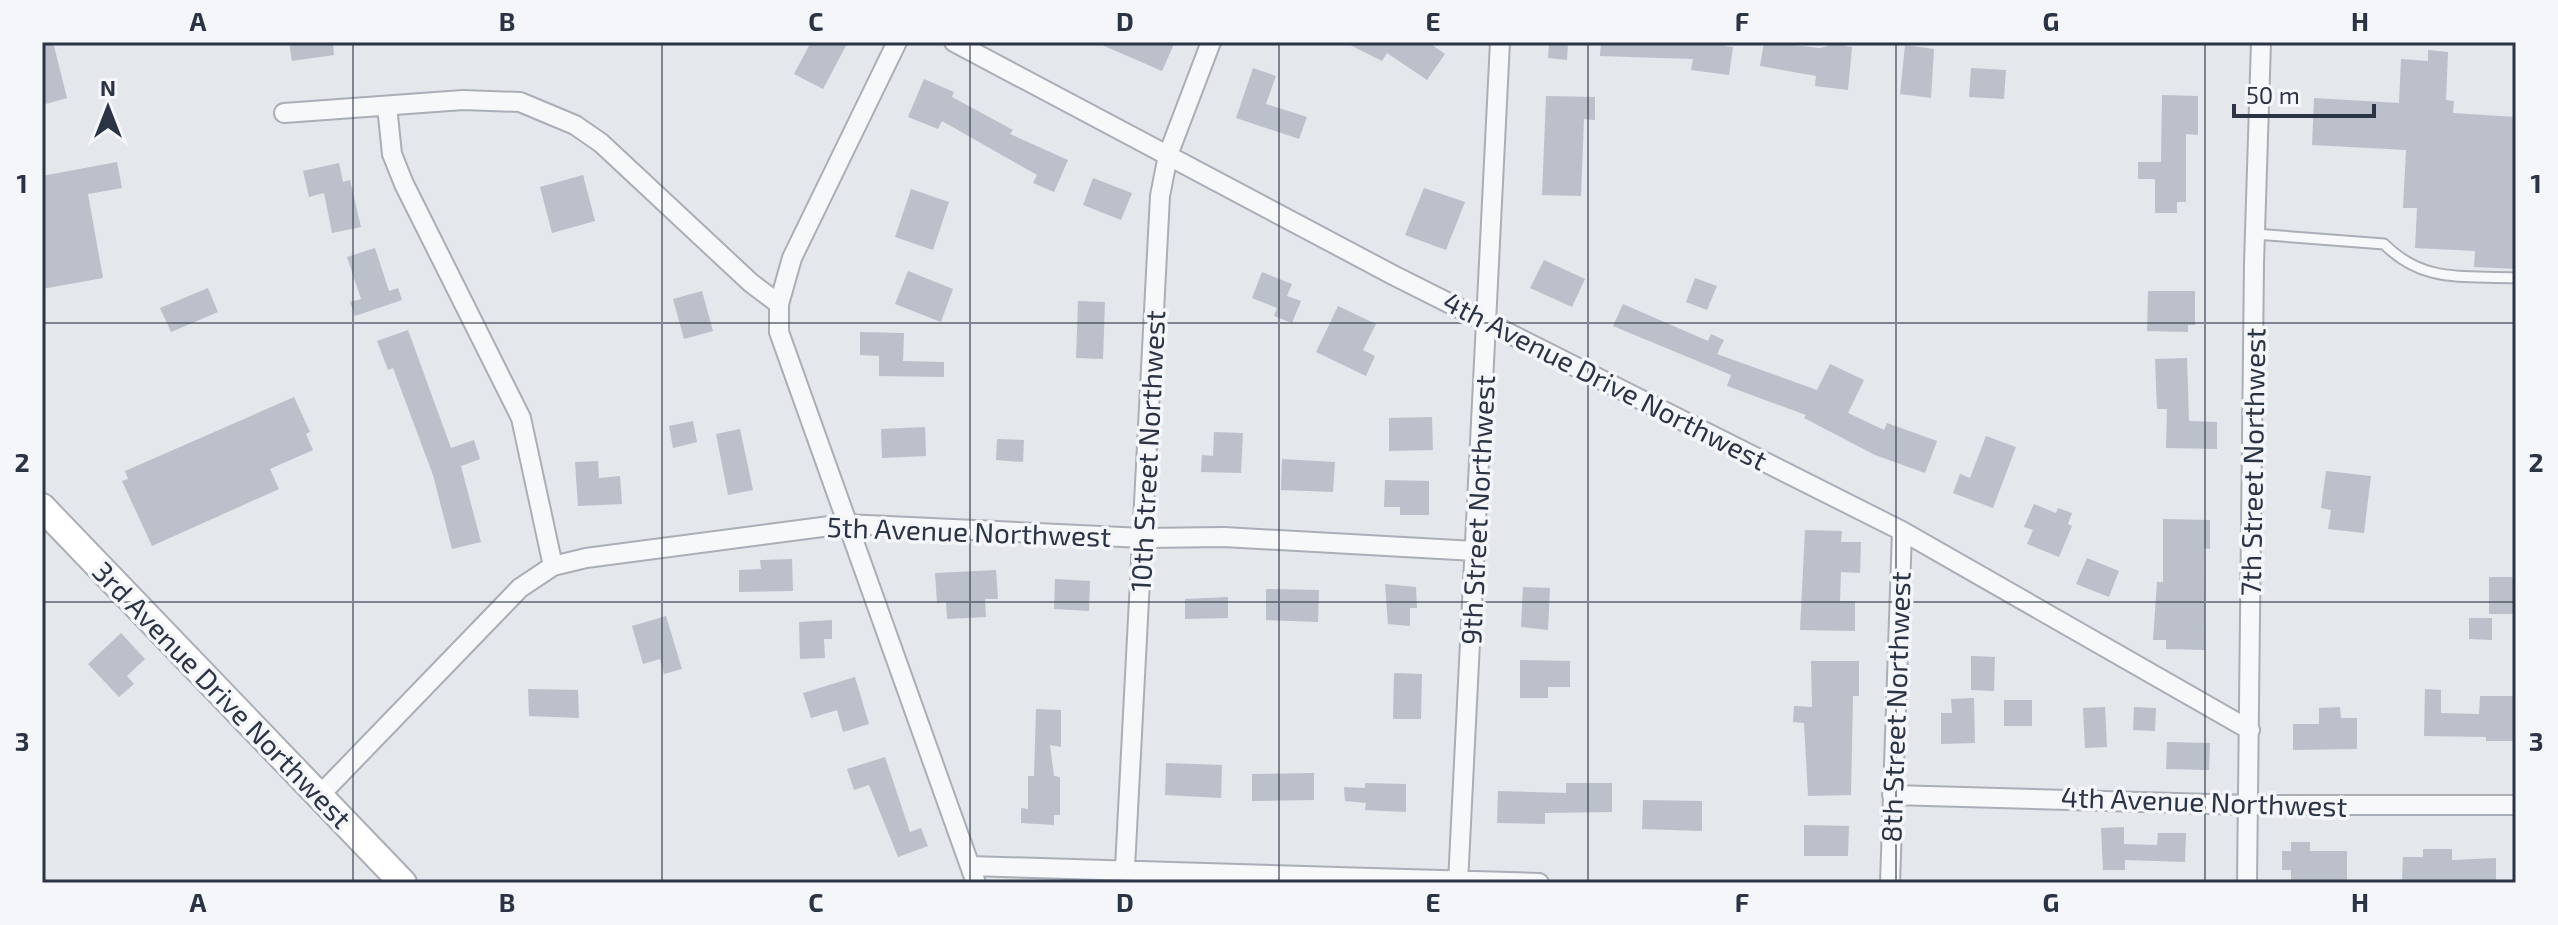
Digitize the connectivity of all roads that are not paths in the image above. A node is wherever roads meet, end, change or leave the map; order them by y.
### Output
1 (897, 42) edge
2 (954, 42) edge
3 (1211, 42) edge
4 (1500, 42) edge
5 (2261, 42) edge
6 (387, 106) junction
7 (284, 113) dead end
8 (1168, 155) junction
9 (2255, 234) junction
10 (2516, 278) edge
11 (779, 304) junction
12 (1488, 322) junction
13 (42, 507) edge
14 (845, 524) junction
15 (1902, 531) junction
16 (1143, 538) junction
17 (1475, 551) junction
18 (553, 566) junction
19 (2250, 730) junction
20 (320, 795) junction
21 (1892, 795) junction
22 (2248, 805) junction
23 (2516, 805) edge
24 (1125, 868) junction
25 (973, 874) edge
26 (403, 883) edge
27 (1458, 883) edge
28 (1539, 883) edge
29 (1890, 883) edge
30 (2247, 883) edge

1 - 11 street
2 - 8 street, 4th Avenue Drive Northwest
3 - 8 street, 10th Street Northwest
4 - 12 street, 9th Street Northwest
5 - 9 street, 7th Street Northwest
6 - 7 street
6 - 11 street
6 - 18 street
8 - 12 street, 4th Avenue Drive Northwest
8 - 16 street, 10th Street Northwest
9 - 10 lane
9 - 19 street, 7th Street Northwest
11 - 14 street
12 - 15 street, 4th Avenue Drive Northwest
12 - 17 street, 9th Street Northwest
13 - 20 main road, 3rd Avenue Drive Northwest
14 - 16 street, 5th Avenue Northwest
14 - 18 street, 5th Avenue Northwest
14 - 25 street
15 - 19 street, 4th Avenue Drive Northwest
15 - 21 street, 8th Street Northwest
16 - 17 street, 5th Avenue Northwest
16 - 24 street, 10th Street Northwest
17 - 27 street, 9th Street Northwest
18 - 20 street, 5th Avenue Northwest
19 - 22 street, 7th Street Northwest
20 - 26 main road, 3rd Avenue Drive Northwest
21 - 22 street, 4th Avenue Northwest
21 - 29 street, 8th Street Northwest
22 - 23 street, 4th Avenue Northwest
22 - 30 street, 7th Street Northwest
24 - 25 street
24 - 27 street
27 - 28 street

